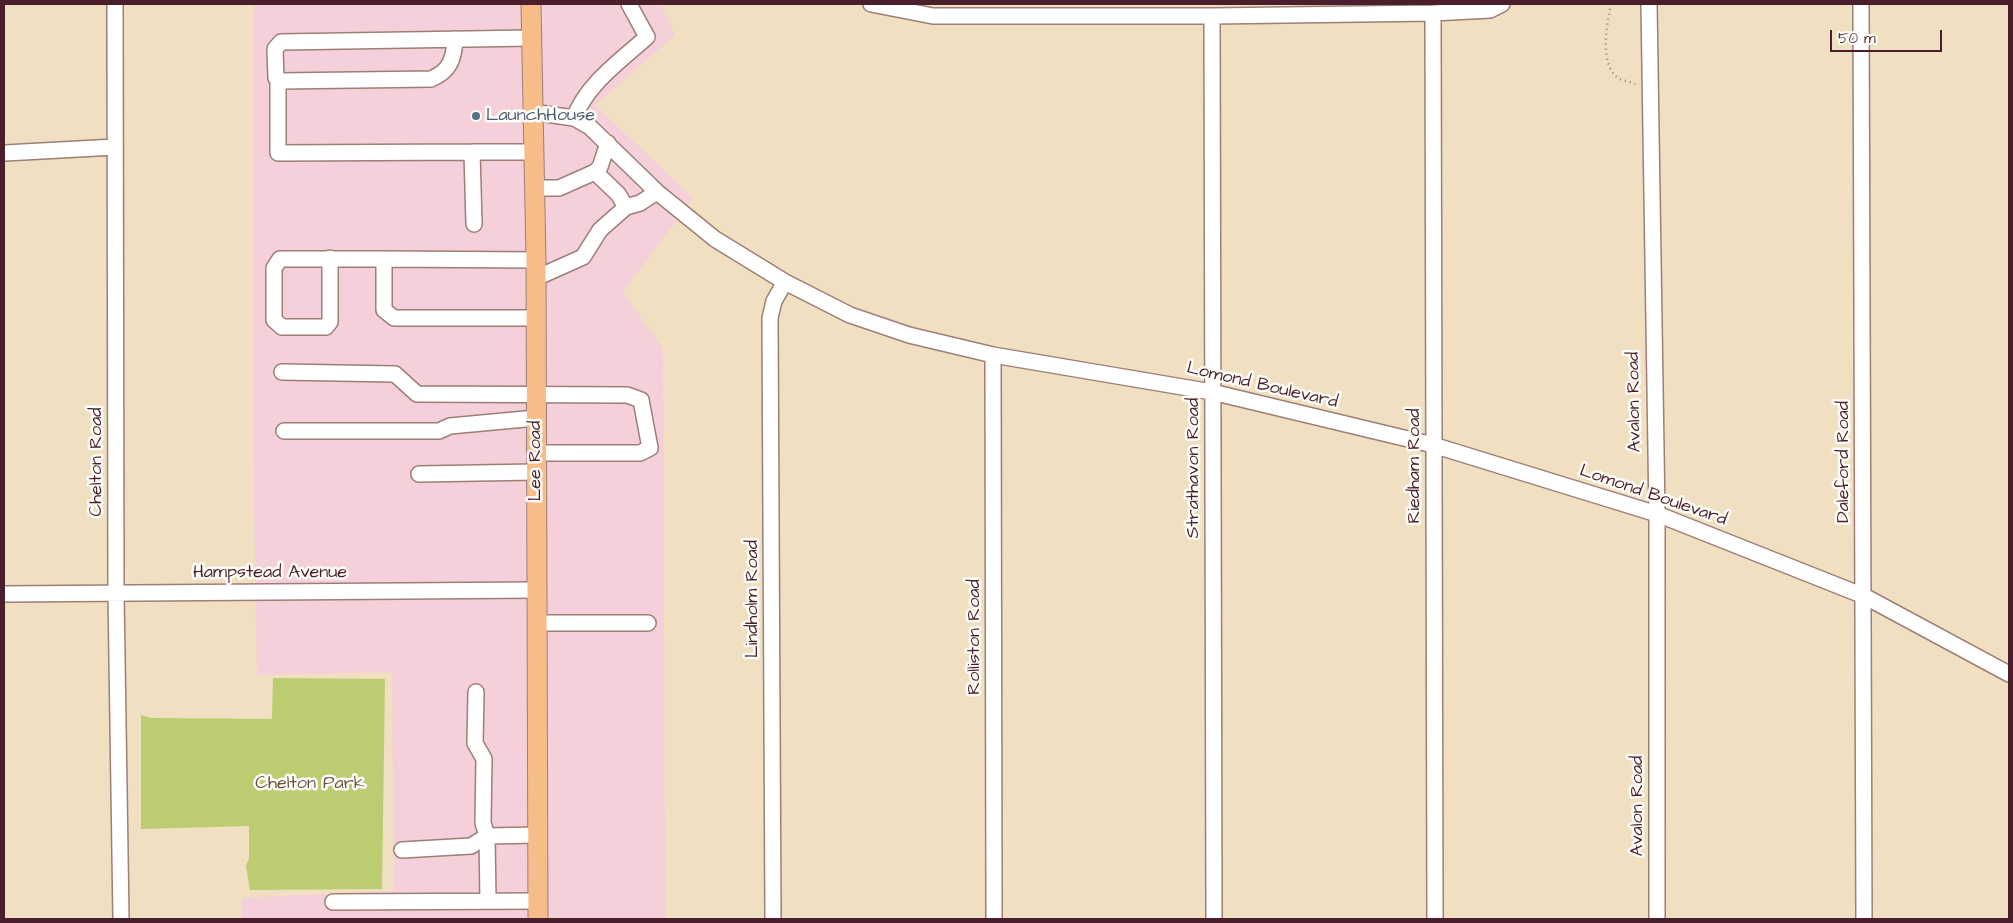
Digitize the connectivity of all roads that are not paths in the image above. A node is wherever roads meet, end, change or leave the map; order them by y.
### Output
1 (115, 4) edge
2 (531, 4) edge
3 (629, 4) edge
4 (871, 4) edge
5 (1502, 4) edge
6 (1649, 4) edge
7 (1861, 4) edge
8 (1433, 13) junction
9 (1212, 16) junction
10 (531, 38) junction
11 (455, 40) junction
12 (278, 80) junction
13 (532, 112) junction
14 (574, 118) junction
15 (608, 143) junction
16 (115, 147) junction
17 (472, 152) junction
18 (533, 152) junction
19 (5, 153) dead end
20 (595, 172) junction
21 (534, 188) junction
22 (658, 192) junction
23 (626, 207) junction
24 (474, 224) dead end
25 (330, 258) junction
26 (384, 259) junction
27 (536, 269) junction
28 (785, 282) junction
29 (536, 318) junction
30 (993, 355) junction
31 (282, 372) dead end
32 (1212, 392) junction
33 (536, 396) junction
34 (536, 418) junction
35 (284, 432) dead end
36 (1433, 445) junction
37 (536, 452) junction
38 (536, 472) junction
39 (419, 474) dead end
40 (1657, 514) junction
41 (536, 590) junction
42 (116, 593) junction
43 (4, 594) edge
44 (1864, 596) junction
45 (536, 623) junction
46 (648, 623) dead end
47 (2009, 674) edge
48 (476, 692) dead end
49 (538, 835) junction
50 (487, 836) junction
51 (402, 850) dead end
52 (488, 901) junction
53 (333, 902) dead end
54 (538, 910) edge
55 (121, 919) edge
56 (773, 919) edge
57 (994, 919) edge
58 (1214, 919) edge
59 (1435, 919) edge
60 (1657, 919) edge
61 (1864, 919) edge

1 - 16 street, Chelton Road
2 - 10 main road, Lee Road
3 - 14 street
4 - 9 street
5 - 8 street
6 - 40 street, Avalon Road
7 - 44 street, Daleford Road
8 - 9 street
8 - 36 street, Riedham Road
9 - 32 street, Strathavon Road
10 - 11 street
10 - 13 main road, Lee Road
11 - 12 street
11 - 12 street
12 - 17 street
13 - 14 street, Lomond Boulevard
13 - 18 main road, Lee Road
14 - 15 street, Lomond Boulevard
15 - 20 street
15 - 22 street, Lomond Boulevard
16 - 19 street
16 - 42 street, Chelton Road
17 - 18 street
17 - 24 street
18 - 21 main road, Lee Road
20 - 21 street
20 - 23 street
21 - 27 main road, Lee Road
22 - 23 street
22 - 28 street, Lomond Boulevard
23 - 27 street
25 - 25 street
25 - 26 street
26 - 27 street
26 - 29 street
27 - 29 main road, Lee Road
28 - 30 street, Lomond Boulevard
28 - 56 street, Lindholm Road
29 - 33 main road, Lee Road
30 - 32 street, Lomond Boulevard
30 - 57 street, Rolliston Road
31 - 33 street
32 - 36 street, Lomond Boulevard
32 - 58 street, Strathavon Road
33 - 34 main road, Lee Road
33 - 37 street
34 - 35 street
34 - 37 main road, Lee Road
36 - 40 street, Lomond Boulevard
36 - 59 street, Riedham Road
37 - 38 main road, Lee Road
38 - 39 street
38 - 41 main road, Lee Road
40 - 44 street, Lomond Boulevard
40 - 60 street, Avalon Road
41 - 42 street, Hampstead Avenue
41 - 45 main road, Lee Road
42 - 43 street, Hampstead Avenue
42 - 55 street, Chelton Road
44 - 47 street, Lomond Boulevard
44 - 61 street, Daleford Road
45 - 46 street
45 - 49 main road, Lee Road
48 - 50 street
49 - 50 street
49 - 54 main road, Lee Road
50 - 51 street
50 - 52 street
52 - 53 street
52 - 54 street

